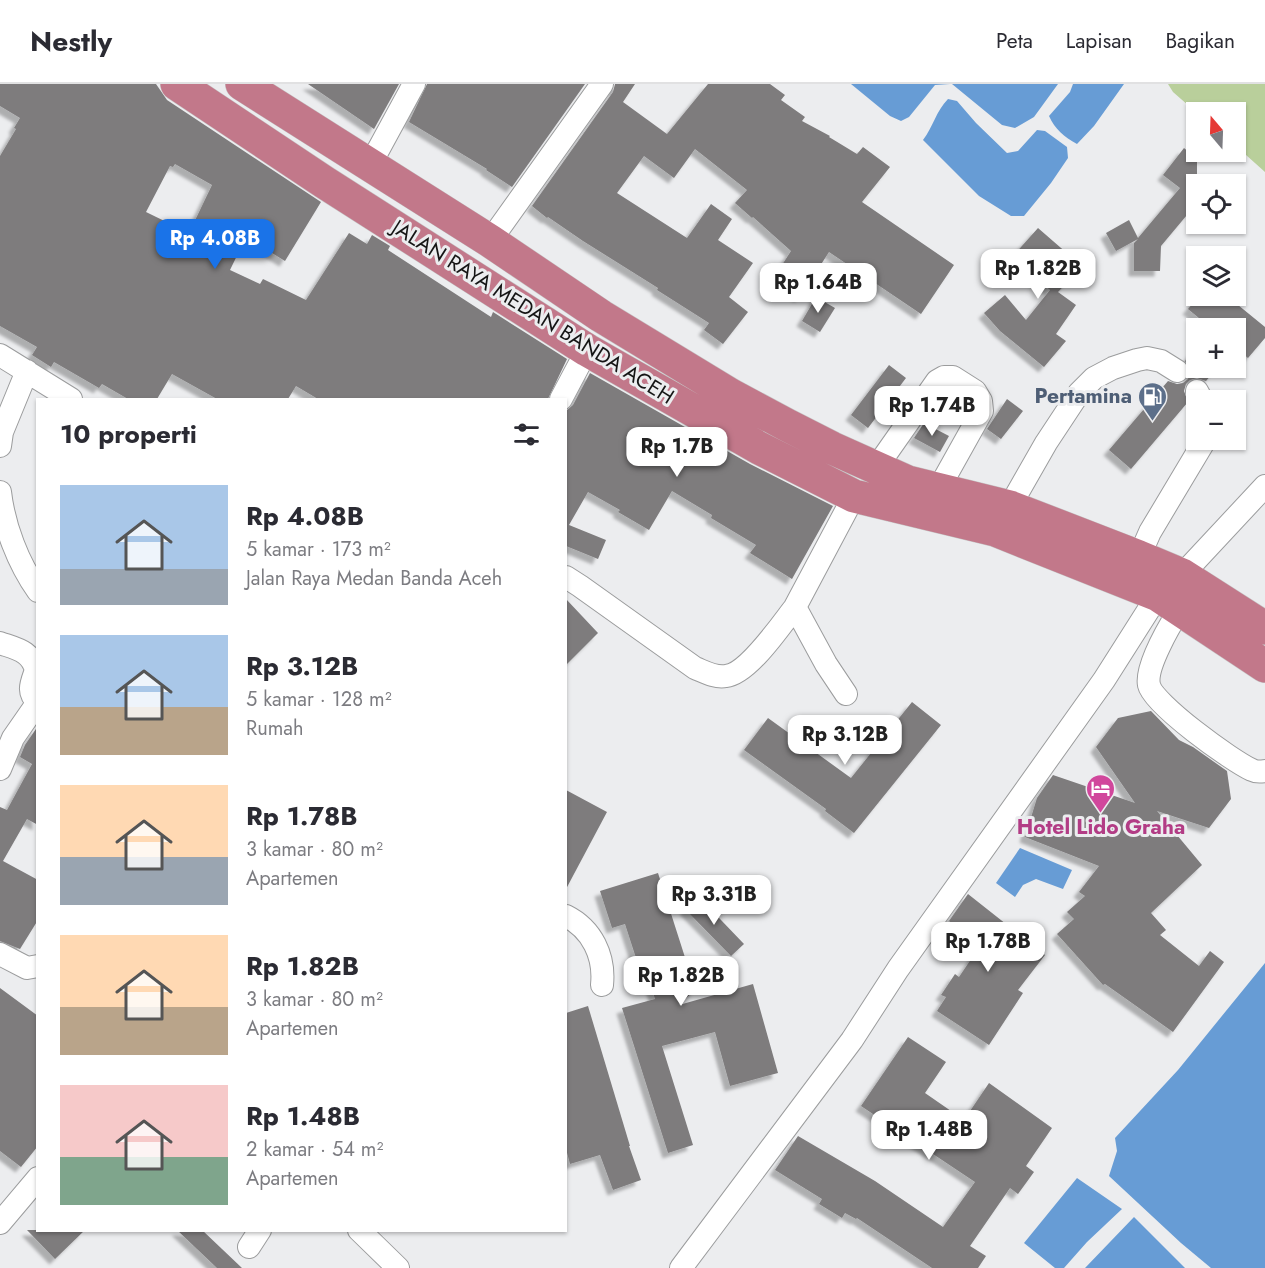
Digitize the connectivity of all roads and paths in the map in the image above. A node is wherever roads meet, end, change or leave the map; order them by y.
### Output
1 (177, 84) edge
2 (243, 84) edge
3 (414, 84) edge
4 (602, 84) edge
5 (370, 165) junction
6 (490, 241) junction
7 (587, 350) junction
8 (0, 355) edge
9 (27, 371) junction
10 (1177, 371) dead end
11 (69, 398) edge
12 (562, 398) edge
13 (0, 446) edge
14 (1199, 450) edge
15 (876, 468) junction
16 (1265, 486) edge
17 (939, 488) junction
18 (0, 492) edge
19 (854, 496) junction
20 (1003, 519) junction
21 (1139, 557) junction
22 (567, 578) edge
23 (36, 588) edge
24 (1173, 593) junction
25 (795, 607) junction
26 (1265, 628) edge
27 (0, 643) edge
28 (1265, 666) edge
29 (36, 670) edge
30 (36, 670) edge
31 (846, 694) dead end
32 (36, 700) edge
33 (36, 704) edge
34 (6, 735) edge
35 (0, 769) edge
36 (1265, 771) edge
37 (567, 917) edge
38 (0, 954) edge
39 (36, 966) edge
40 (602, 985) dead end
41 (36, 1180) edge
42 (0, 1223) edge
43 (361, 1232) edge
44 (398, 1268) edge
45 (681, 1268) edge

1 - 7 highway, JALAN RAYA MEDAN BANDA ACEH
2 - 5 highway, JALAN RAYA MEDAN BANDA ACEH
3 - 5 street
4 - 6 street
5 - 6 highway, JALAN RAYA MEDAN BANDA ACEH
6 - 15 highway, JALAN RAYA MEDAN BANDA ACEH
7 - 12 street
7 - 19 highway, JALAN RAYA MEDAN BANDA ACEH
8 - 9 street
9 - 11 street
9 - 13 street
10 - 20 street
14 - 21 street
15 - 17 highway, JALAN RAYA MEDAN BANDA ACEH
15 - 17 street
16 - 24 street
17 - 20 highway, JALAN RAYA MEDAN BANDA ACEH
18 - 23 street
19 - 20 highway, JALAN RAYA MEDAN BANDA ACEH
19 - 25 street
20 - 21 highway, JALAN RAYA MEDAN BANDA ACEH
20 - 24 highway, JALAN RAYA MEDAN BANDA ACEH
21 - 24 highway, JALAN RAYA MEDAN BANDA ACEH
22 - 25 street
24 - 26 highway, JALAN RAYA MEDAN BANDA ACEH
24 - 28 highway, JALAN RAYA MEDAN BANDA ACEH
24 - 36 street
24 - 45 street
25 - 31 street
27 - 29 street
30 - 32 street
33 - 34 street
34 - 35 street
37 - 40 street
38 - 39 street
41 - 42 street
43 - 44 street

